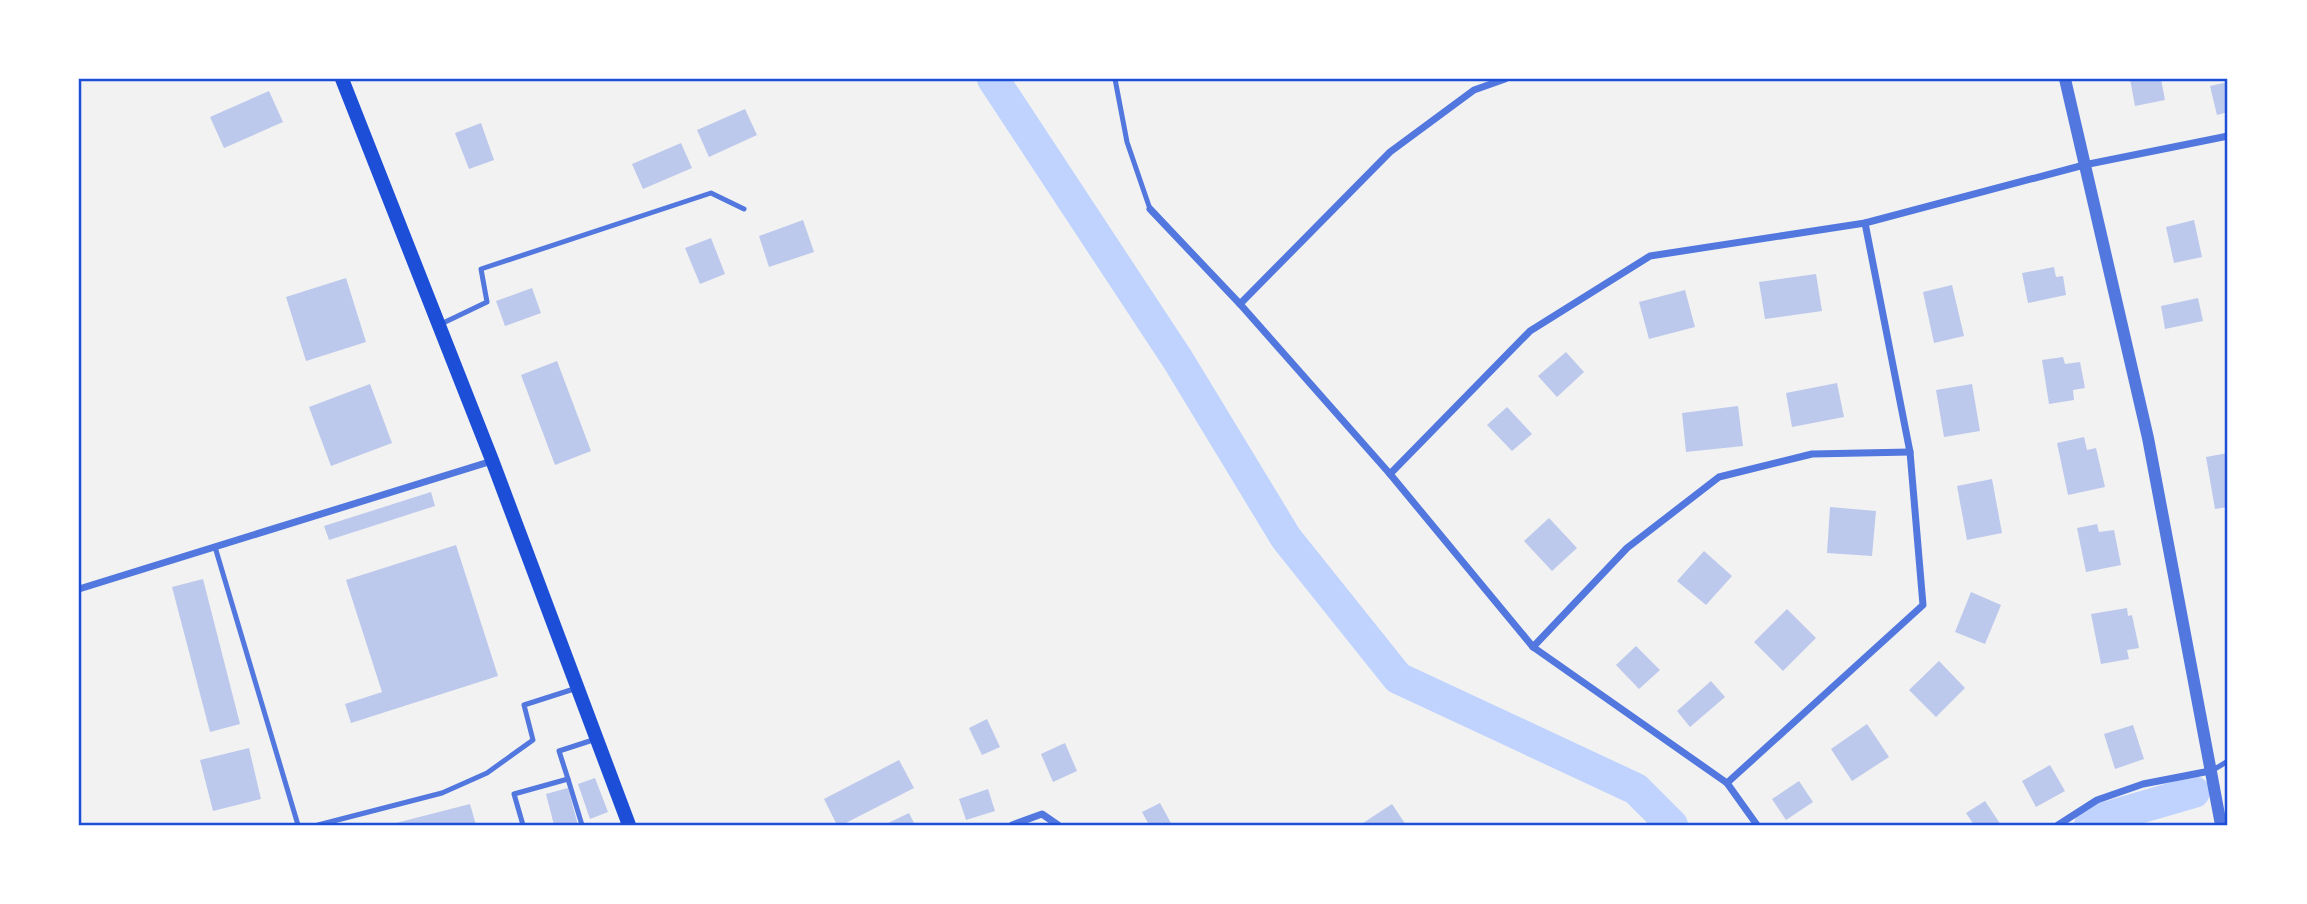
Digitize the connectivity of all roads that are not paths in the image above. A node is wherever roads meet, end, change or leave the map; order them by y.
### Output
1 (342, 79) edge
2 (1115, 79) edge
3 (1505, 79) edge
4 (2065, 79) edge
5 (2228, 136) edge
6 (2084, 165) junction
7 (744, 209) dead end
8 (1150, 209) joint
9 (1865, 223) junction
10 (1240, 304) junction
11 (438, 325) junction
12 (1910, 452) junction
13 (492, 460) junction
14 (1390, 474) junction
15 (215, 547) junction
16 (79, 589) edge
17 (1533, 647) junction
18 (577, 688) junction
19 (596, 739) junction
20 (2228, 761) edge
21 (2210, 771) junction
22 (568, 779) junction
23 (1727, 783) junction
24 (298, 825) edge
25 (318, 825) edge
26 (523, 825) edge
27 (582, 825) edge
28 (629, 825) edge
29 (1012, 825) edge
30 (1058, 825) edge
31 (1757, 825) edge
32 (2058, 825) edge
33 (2221, 825) edge

1 - 11 main road
2 - 8 lane
3 - 10 street
4 - 6 street
5 - 6 street
6 - 9 street
6 - 21 street
7 - 11 lane
8 - 10 street
9 - 12 street
9 - 14 street
10 - 14 street
11 - 13 main road
12 - 17 street
12 - 23 street
13 - 15 street
13 - 18 main road
14 - 17 street
15 - 16 street
15 - 24 lane
17 - 23 street
18 - 19 main road
18 - 25 lane
19 - 22 lane
19 - 28 main road
20 - 21 lane
21 - 32 street
21 - 33 street
22 - 26 lane
22 - 27 lane
23 - 31 street
29 - 30 street

